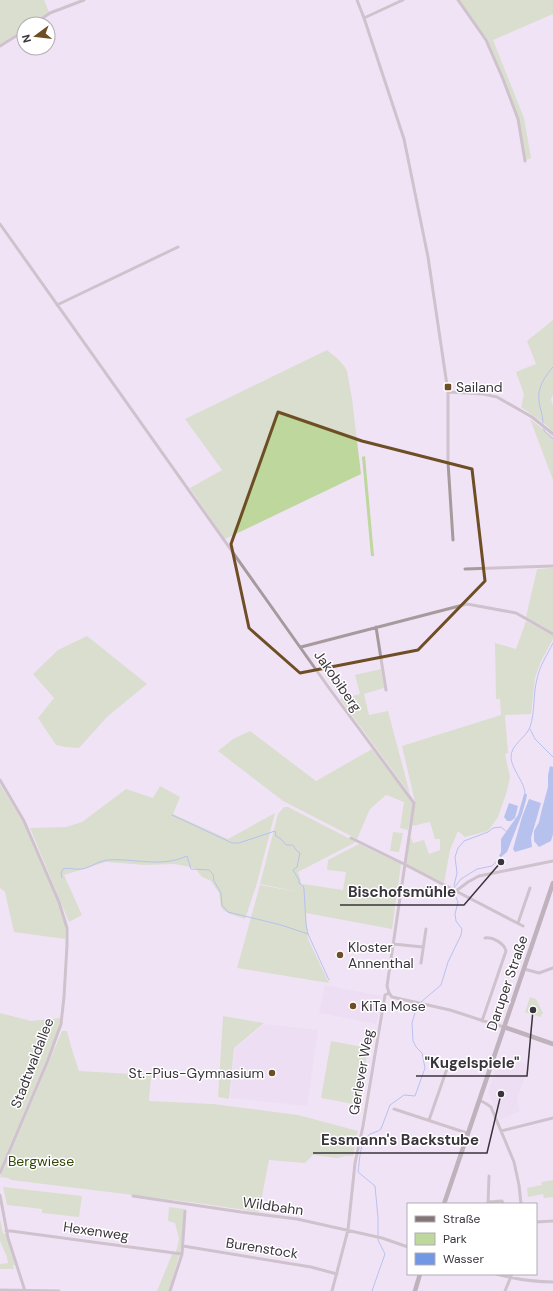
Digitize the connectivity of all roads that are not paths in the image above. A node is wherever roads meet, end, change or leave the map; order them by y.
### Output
1 (84, 0) edge
2 (357, 0) edge
3 (403, 0) edge
4 (458, 0) edge
5 (46, 16) edge
6 (364, 18) junction
7 (16, 36) edge
8 (0, 46) edge
9 (525, 161) dead end
10 (0, 224) edge
11 (178, 246) dead end
12 (57, 305) junction
13 (448, 392) junction
14 (553, 434) edge
15 (453, 540) dead end
16 (553, 566) edge
17 (465, 569) dead end
18 (376, 627) junction
19 (553, 634) edge
20 (301, 647) junction
21 (386, 690) dead end
22 (0, 780) edge
23 (414, 802) joint
24 (351, 838) dead end
25 (553, 861) edge
26 (404, 864) junction
27 (553, 883) edge
28 (530, 888) dead end
29 (456, 890) junction
30 (518, 923) junction
31 (523, 926) dead end
32 (426, 929) dead end
33 (485, 938) dead end
34 (393, 944) junction
35 (423, 947) junction
36 (421, 963) dead end
37 (553, 968) edge
38 (524, 969) junction
39 (388, 993) junction
40 (482, 1021) junction
41 (504, 1027) junction
42 (553, 1044) edge
43 (450, 1063) dead end
44 (479, 1100) junction
45 (394, 1109) dead end
46 (553, 1118) edge
47 (429, 1120) junction
48 (501, 1131) junction
49 (467, 1133) junction
50 (0, 1173) edge
51 (489, 1176) dead end
52 (0, 1195) edge
53 (133, 1196) dead end
54 (444, 1203) edge
55 (489, 1203) edge
56 (503, 1203) edge
57 (522, 1203) edge
58 (185, 1211) dead end
59 (553, 1221) edge
60 (537, 1222) edge
61 (348, 1230) junction
62 (6, 1231) junction
63 (183, 1246) junction
64 (407, 1246) edge
65 (182, 1254) junction
66 (337, 1274) junction
67 (420, 1275) edge
68 (512, 1276) edge
69 (553, 1282) edge
70 (0, 1290) edge
71 (25, 1291) edge
72 (59, 1291) edge
73 (170, 1291) edge
74 (332, 1291) edge
75 (415, 1291) edge
76 (505, 1291) edge

1 - 5 street
2 - 6 street
3 - 6 street
4 - 9 street
6 - 13 street
7 - 8 street
10 - 12 street
11 - 12 street
12 - 20 street
13 - 14 street
13 - 15 street
16 - 17 street
18 - 19 street, Jakobiberg
18 - 20 street, Jakobiberg
18 - 21 street
20 - 23 street, Jakobiberg
22 - 50 street, Stadtwaldallee
23 - 26 street, Gerlever Weg
24 - 26 street
25 - 29 street
26 - 29 street
26 - 34 street, Gerlever Weg
27 - 38 street, Daruper Straße
28 - 30 street
29 - 30 street
30 - 31 street
32 - 35 street
33 - 40 street
34 - 35 street
34 - 39 street, Gerlever Weg
35 - 36 street
37 - 38 street
38 - 41 street, Daruper Straße
39 - 40 street
39 - 61 street, Gerlever Weg
40 - 41 street
41 - 42 street
41 - 44 street, Daruper Straße
43 - 47 street
44 - 48 street
44 - 49 street, Daruper Straße
45 - 47 street
46 - 48 street
47 - 49 street
48 - 57 street
49 - 54 street, Daruper Straße
51 - 55 street
52 - 62 street
53 - 61 street, Wildbahn
55 - 56 street
58 - 63 street
59 - 60 street
61 - 64 street, Wildbahn
61 - 66 street, Gerlever Weg
62 - 65 street, Hexenweg
62 - 71 street
63 - 65 street
63 - 66 street, Burenstock
65 - 73 street
66 - 74 street, Gerlever Weg
67 - 75 street
68 - 69 street
68 - 76 street
70 - 71 street
71 - 72 street

